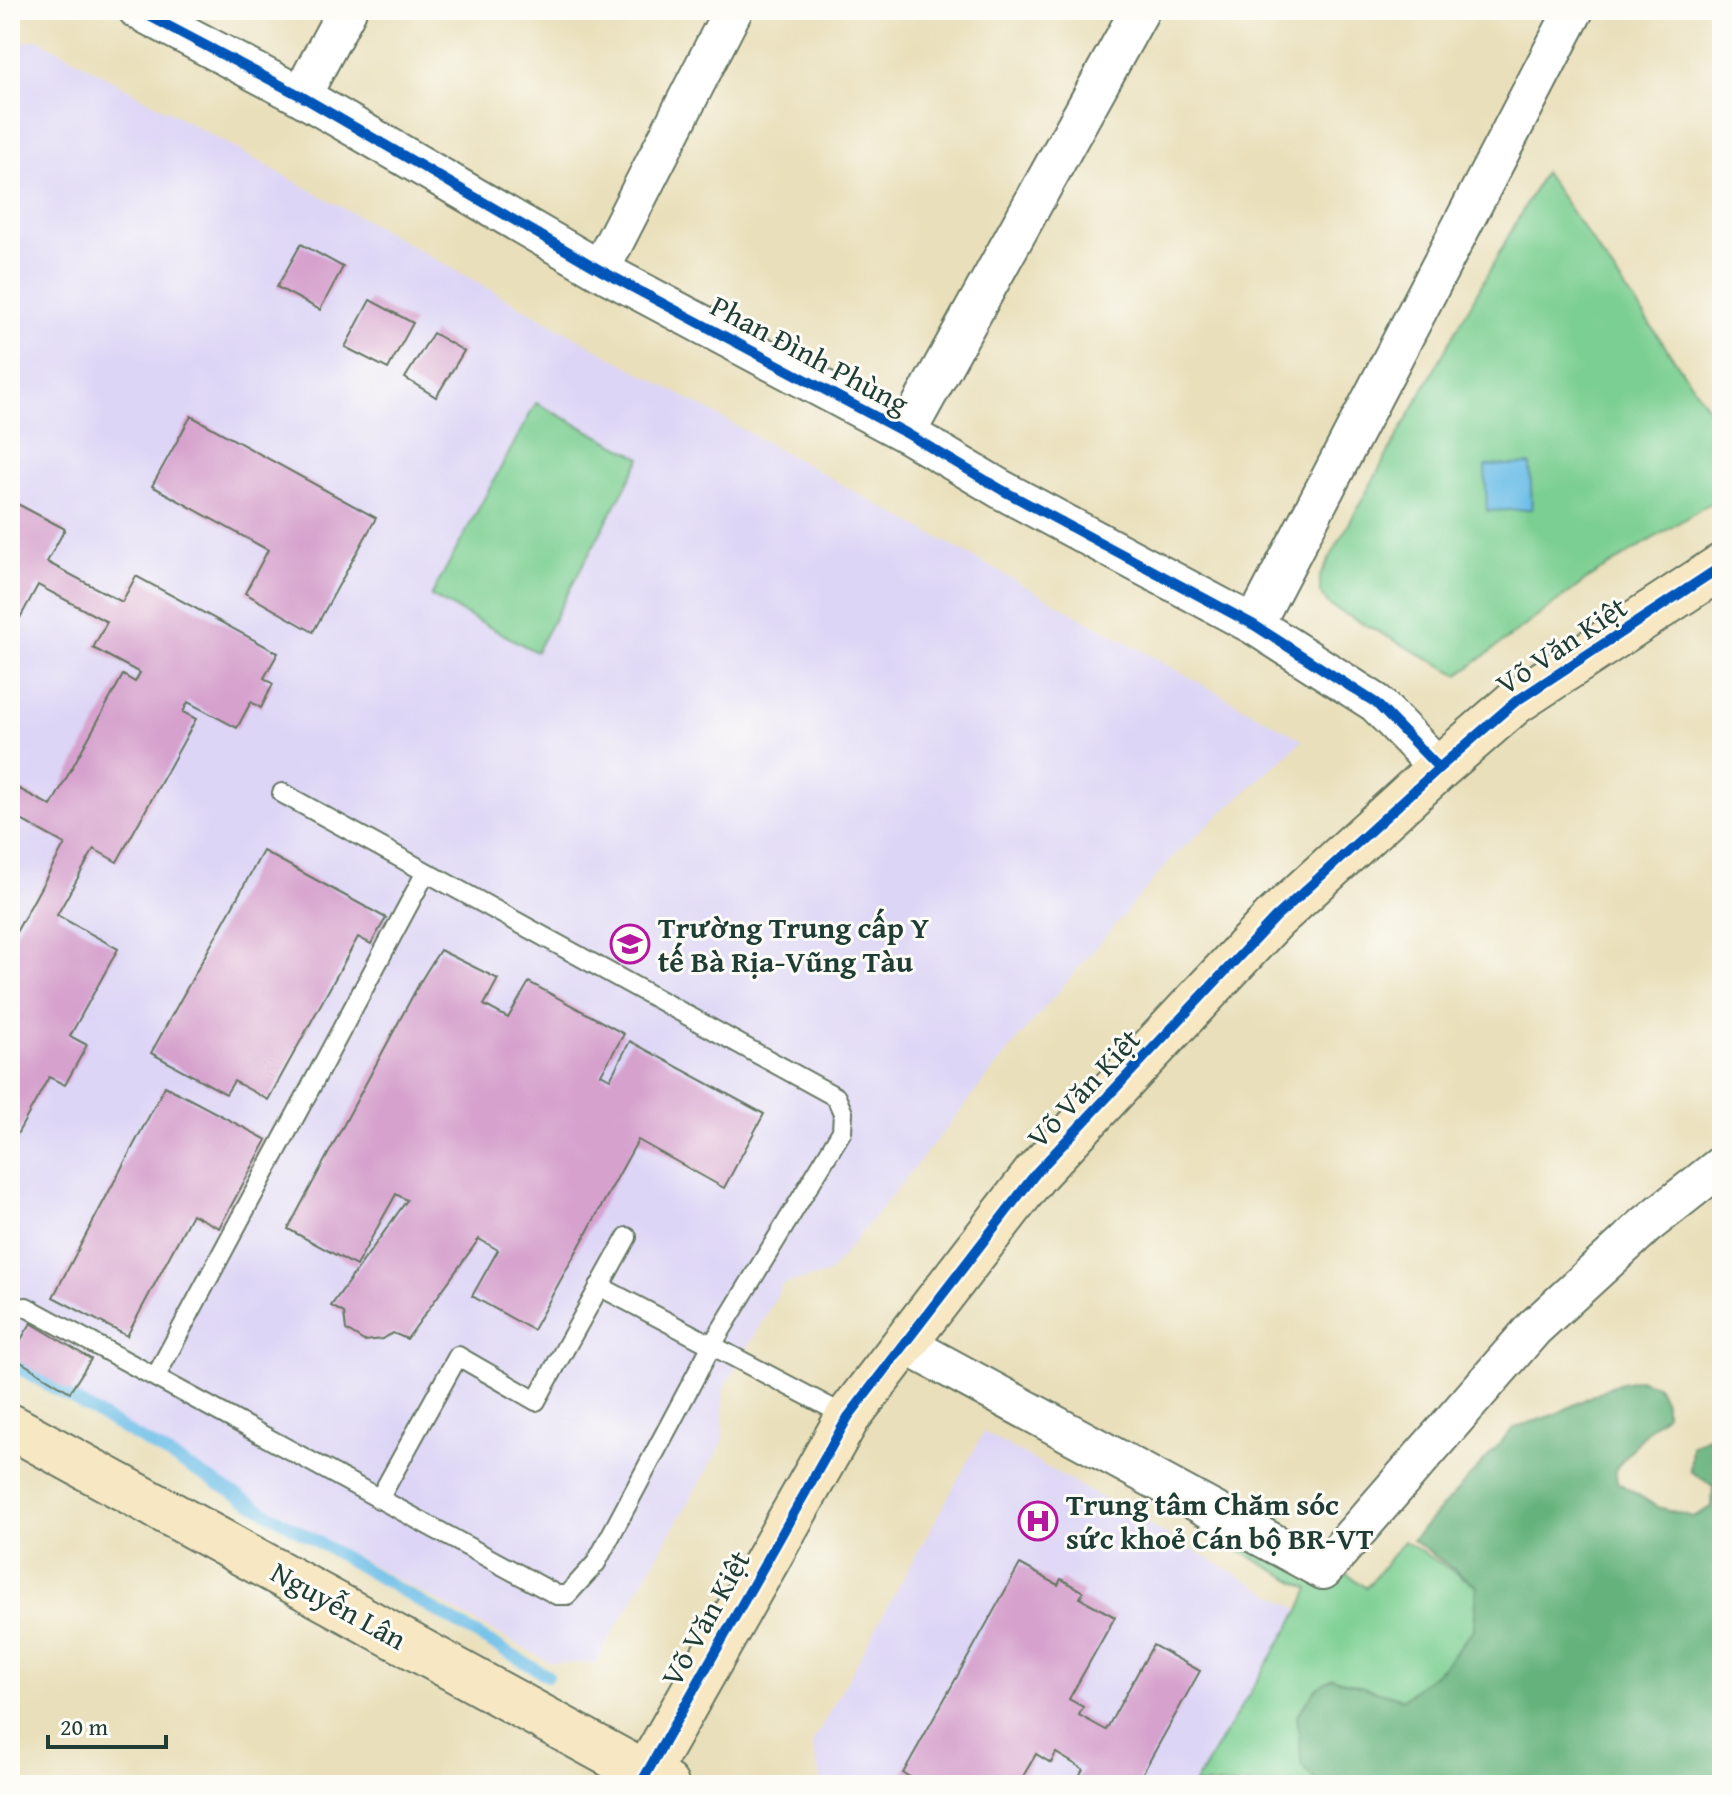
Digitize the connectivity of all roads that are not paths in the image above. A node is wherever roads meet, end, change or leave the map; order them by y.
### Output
1 (138, 10) edge
2 (347, 10) edge
3 (733, 10) edge
4 (1140, 10) edge
5 (1574, 10) edge
6 (301, 96) junction
7 (600, 270) junction
8 (906, 433) junction
9 (1722, 566) edge
10 (1254, 625) junction
11 (1439, 768) junction
12 (282, 793) dead end
13 (426, 872) junction
14 (1722, 1165) edge
15 (627, 1237) dead end
16 (599, 1286) junction
17 (26, 1307) dead end
18 (903, 1343) junction
19 (712, 1345) junction
20 (156, 1376) junction
21 (848, 1417) junction
22 (10, 1426) edge
23 (379, 1499) junction
24 (651, 1781) edge

1 - 6 street, Phan Đình Phùng
2 - 6 street
3 - 7 street
4 - 8 street
5 - 10 street
6 - 7 street, Phan Đình Phùng
7 - 8 street, Phan Đình Phùng
8 - 10 street, Phan Đình Phùng
9 - 11 street, Võ Văn Kiệt
10 - 11 street, Phan Đình Phùng
11 - 18 street, Võ Văn Kiệt
12 - 13 lane
13 - 19 lane
13 - 20 lane
14 - 18 street
15 - 16 lane
16 - 19 lane
16 - 23 lane
17 - 20 lane
18 - 21 street, Võ Văn Kiệt
19 - 21 lane
19 - 23 lane
20 - 23 lane
21 - 24 street, Võ Văn Kiệt
22 - 24 street, Nguyễn Lân

